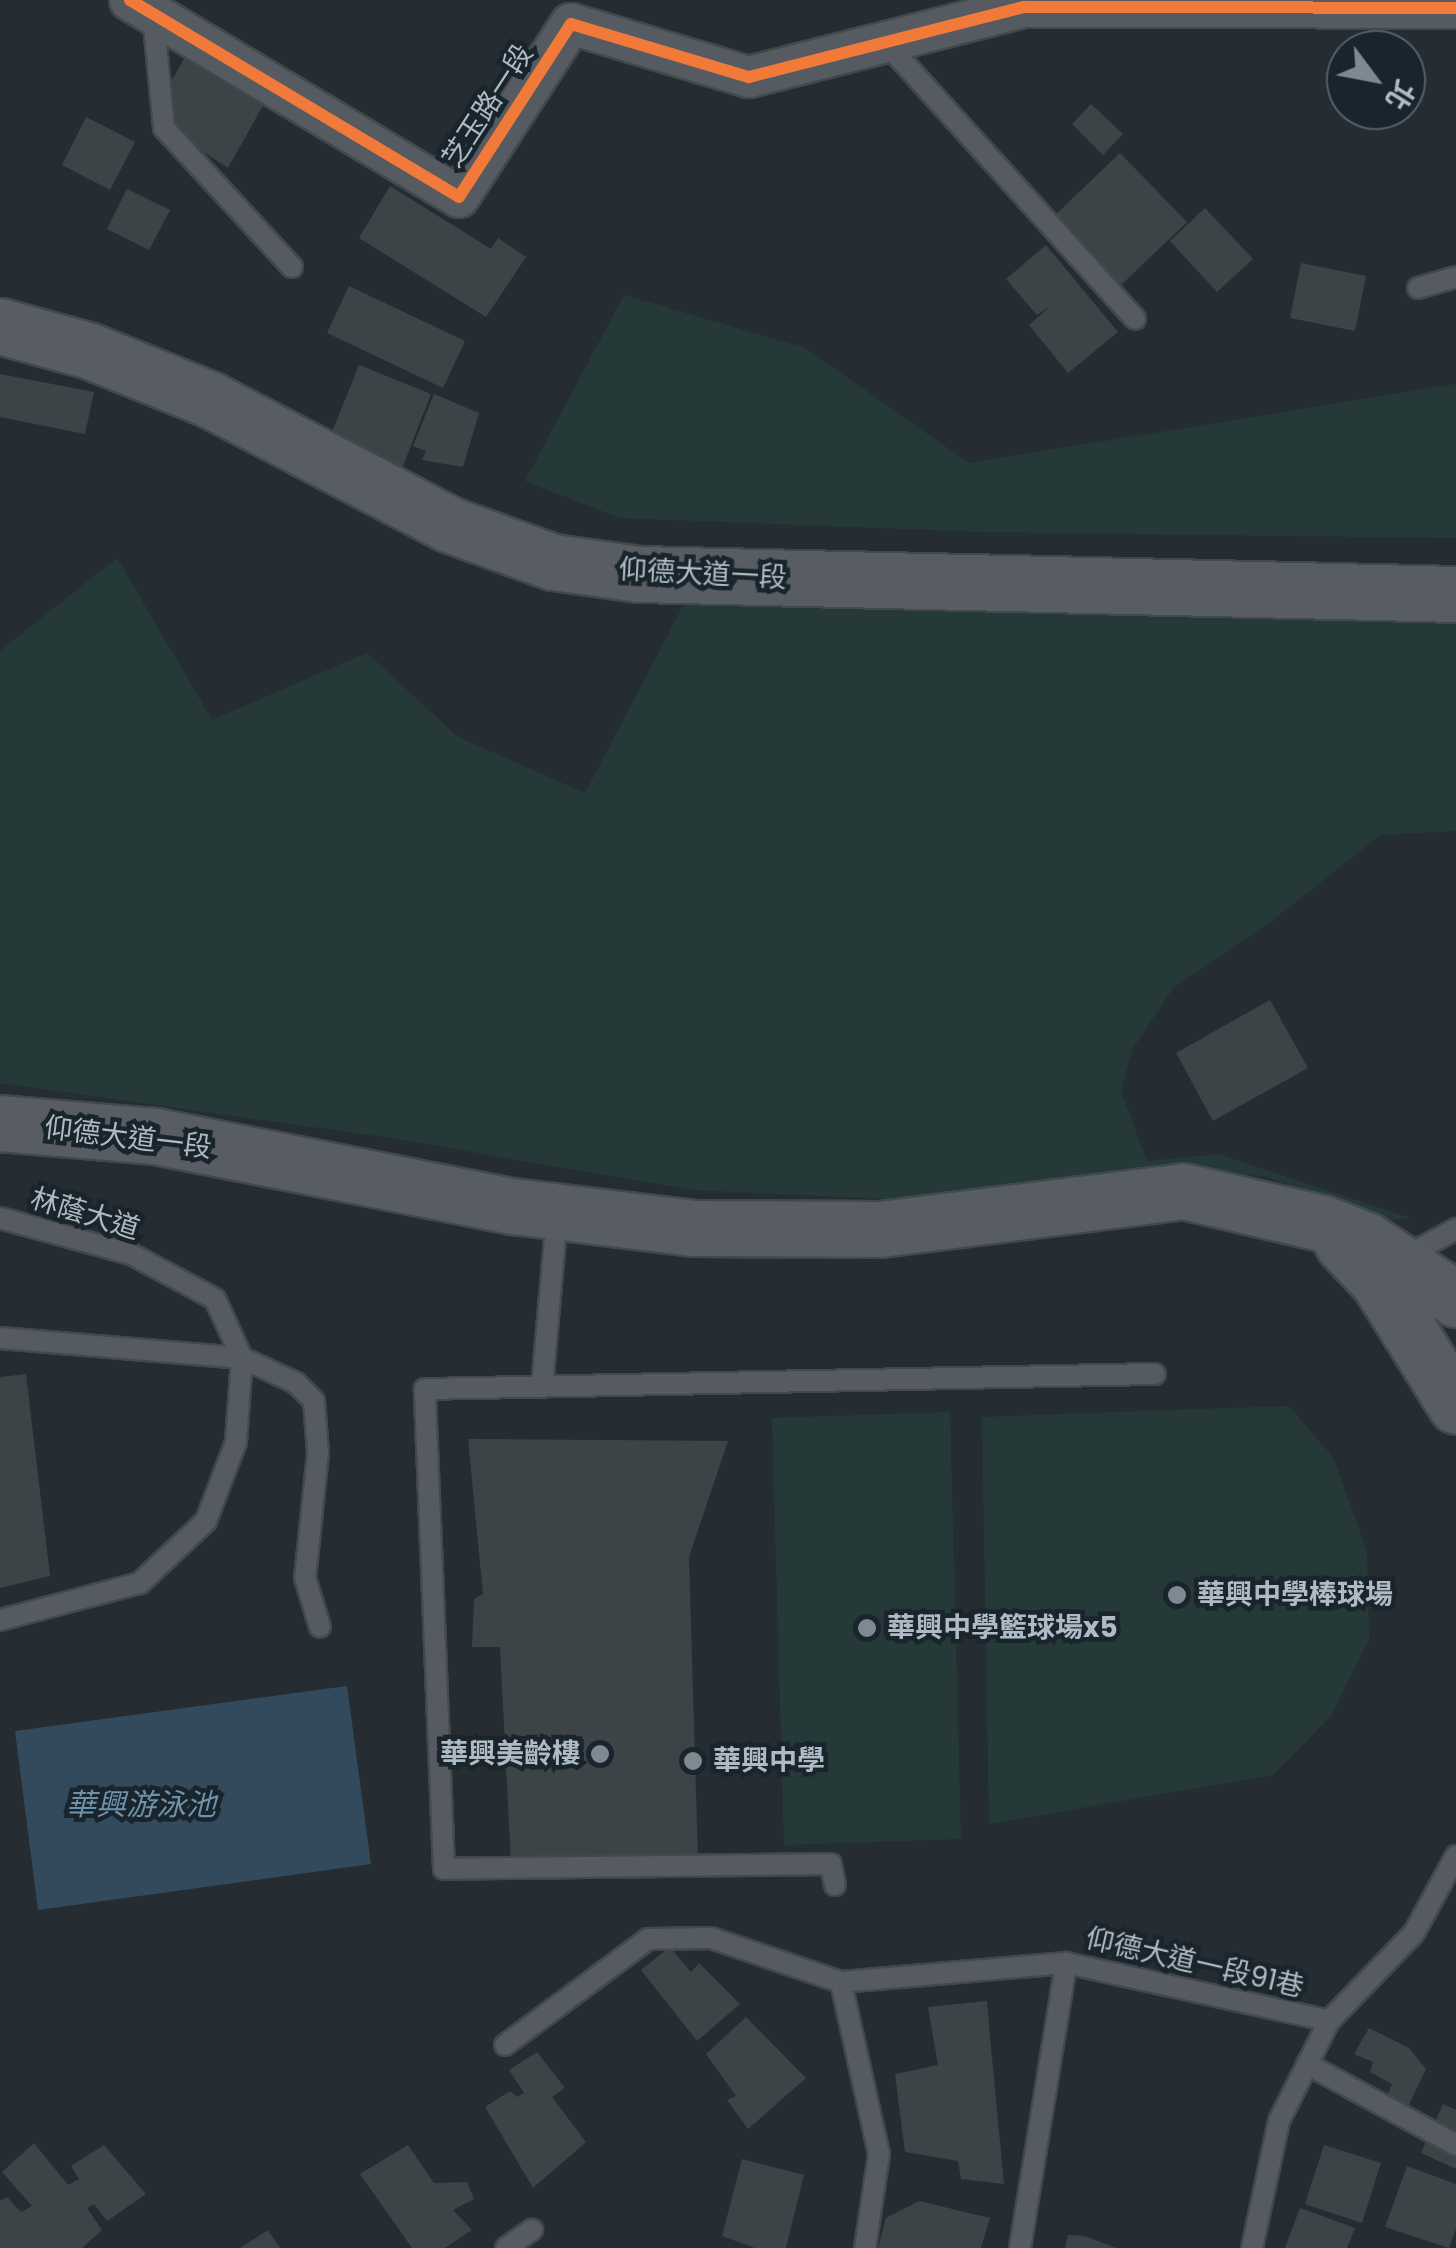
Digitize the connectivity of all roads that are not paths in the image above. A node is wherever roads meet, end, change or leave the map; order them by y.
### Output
1 (148, 4) edge
2 (1456, 8) edge
3 (577, 12) edge
4 (884, 40) junction
5 (292, 267) dead end
6 (1456, 277) edge
7 (1418, 288) dead end
8 (1135, 319) dead end
9 (0, 326) edge
10 (1456, 594) edge
11 (0, 1123) edge
12 (558, 1212) junction
13 (0, 1218) edge
14 (1322, 1223) junction
15 (1456, 1229) edge
16 (1400, 1260) junction
17 (1456, 1299) edge
18 (0, 1338) edge
19 (242, 1358) junction
20 (1156, 1374) dead end
21 (542, 1387) junction
22 (1456, 1406) edge
23 (0, 1620) edge
24 (320, 1627) dead end
25 (1456, 1856) edge
26 (835, 1885) dead end
27 (1066, 1963) junction
28 (841, 1982) junction
29 (1328, 2021) junction
30 (505, 2046) dead end
31 (1308, 2064) junction
32 (1456, 2145) edge
33 (532, 2230) dead end
34 (506, 2248) edge
35 (865, 2248) edge
36 (1020, 2248) edge
37 (1252, 2248) edge

1 - 3 street, 芝玉路一段
1 - 5 lane
2 - 4 street, 芝玉路一段
3 - 4 street, 芝玉路一段
4 - 8 lane
6 - 7 lane
9 - 10 main road, 仰德大道一段
11 - 12 main road, 仰德大道一段
12 - 14 main road, 仰德大道一段
12 - 21 lane
13 - 19 lane, 林蔭大道
14 - 16 main road, 仰德大道一段
14 - 22 main road
15 - 16 lane
16 - 17 main road, 仰德大道一段
18 - 19 lane
19 - 23 lane, 林蔭大道
19 - 24 lane
20 - 21 lane
21 - 26 lane
25 - 29 lane, 仰德大道一段91巷
27 - 28 lane, 仰德大道一段91巷
27 - 29 lane, 仰德大道一段91巷
27 - 36 lane
28 - 30 lane
28 - 35 lane
29 - 31 lane, 仰德大道一段91巷
31 - 32 lane
31 - 37 lane, 仰德大道一段91巷
33 - 34 lane

